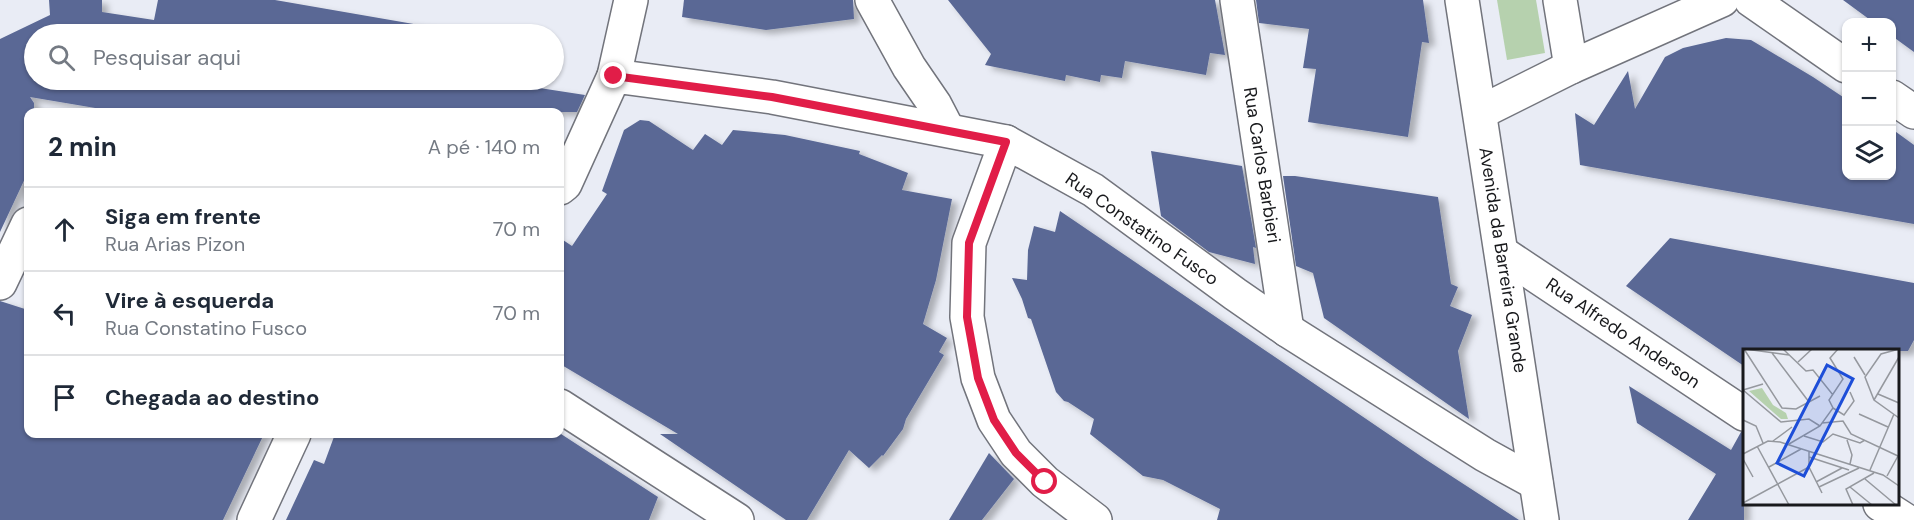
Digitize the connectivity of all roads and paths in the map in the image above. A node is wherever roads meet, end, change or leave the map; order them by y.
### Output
1 (631, 0) edge
2 (872, 0) edge
3 (1237, 0) edge
4 (1462, 0) edge
5 (1560, 0) edge
6 (1722, 0) edge
7 (1750, 0) edge
8 (1842, 63) edge
9 (1571, 67) junction
10 (614, 76) junction
11 (1896, 100) edge
12 (1481, 112) junction
13 (1914, 112) edge
14 (948, 130) junction
15 (1006, 142) junction
16 (564, 185) edge
17 (24, 232) edge
18 (1502, 253) junction
19 (0, 283) edge
20 (1287, 330) junction
21 (564, 409) edge
22 (1743, 413) edge
23 (292, 438) edge
24 (1536, 483) junction
25 (1882, 505) edge
26 (723, 516) edge
27 (254, 520) edge
28 (1095, 520) edge
29 (1542, 520) edge
30 (1905, 520) edge

1 - 10 street
2 - 14 street
3 - 20 street, Rua Carlos Barbieri
4 - 12 street, Avenida da Barreira Grande
5 - 9 street
6 - 9 street
7 - 8 street
9 - 12 street
10 - 14 street, Rua Constatino Fusco
10 - 16 street
11 - 13 street
12 - 18 street, Avenida da Barreira Grande
14 - 15 street, Rua Constatino Fusco
15 - 20 street, Rua Constatino Fusco
15 - 28 street
17 - 19 street
18 - 22 street, Rua Alfredo Anderson
18 - 24 street, Avenida da Barreira Grande
20 - 24 street, Rua Constatino Fusco
21 - 26 street
23 - 27 street
24 - 29 street, Avenida da Barreira Grande
25 - 30 street

